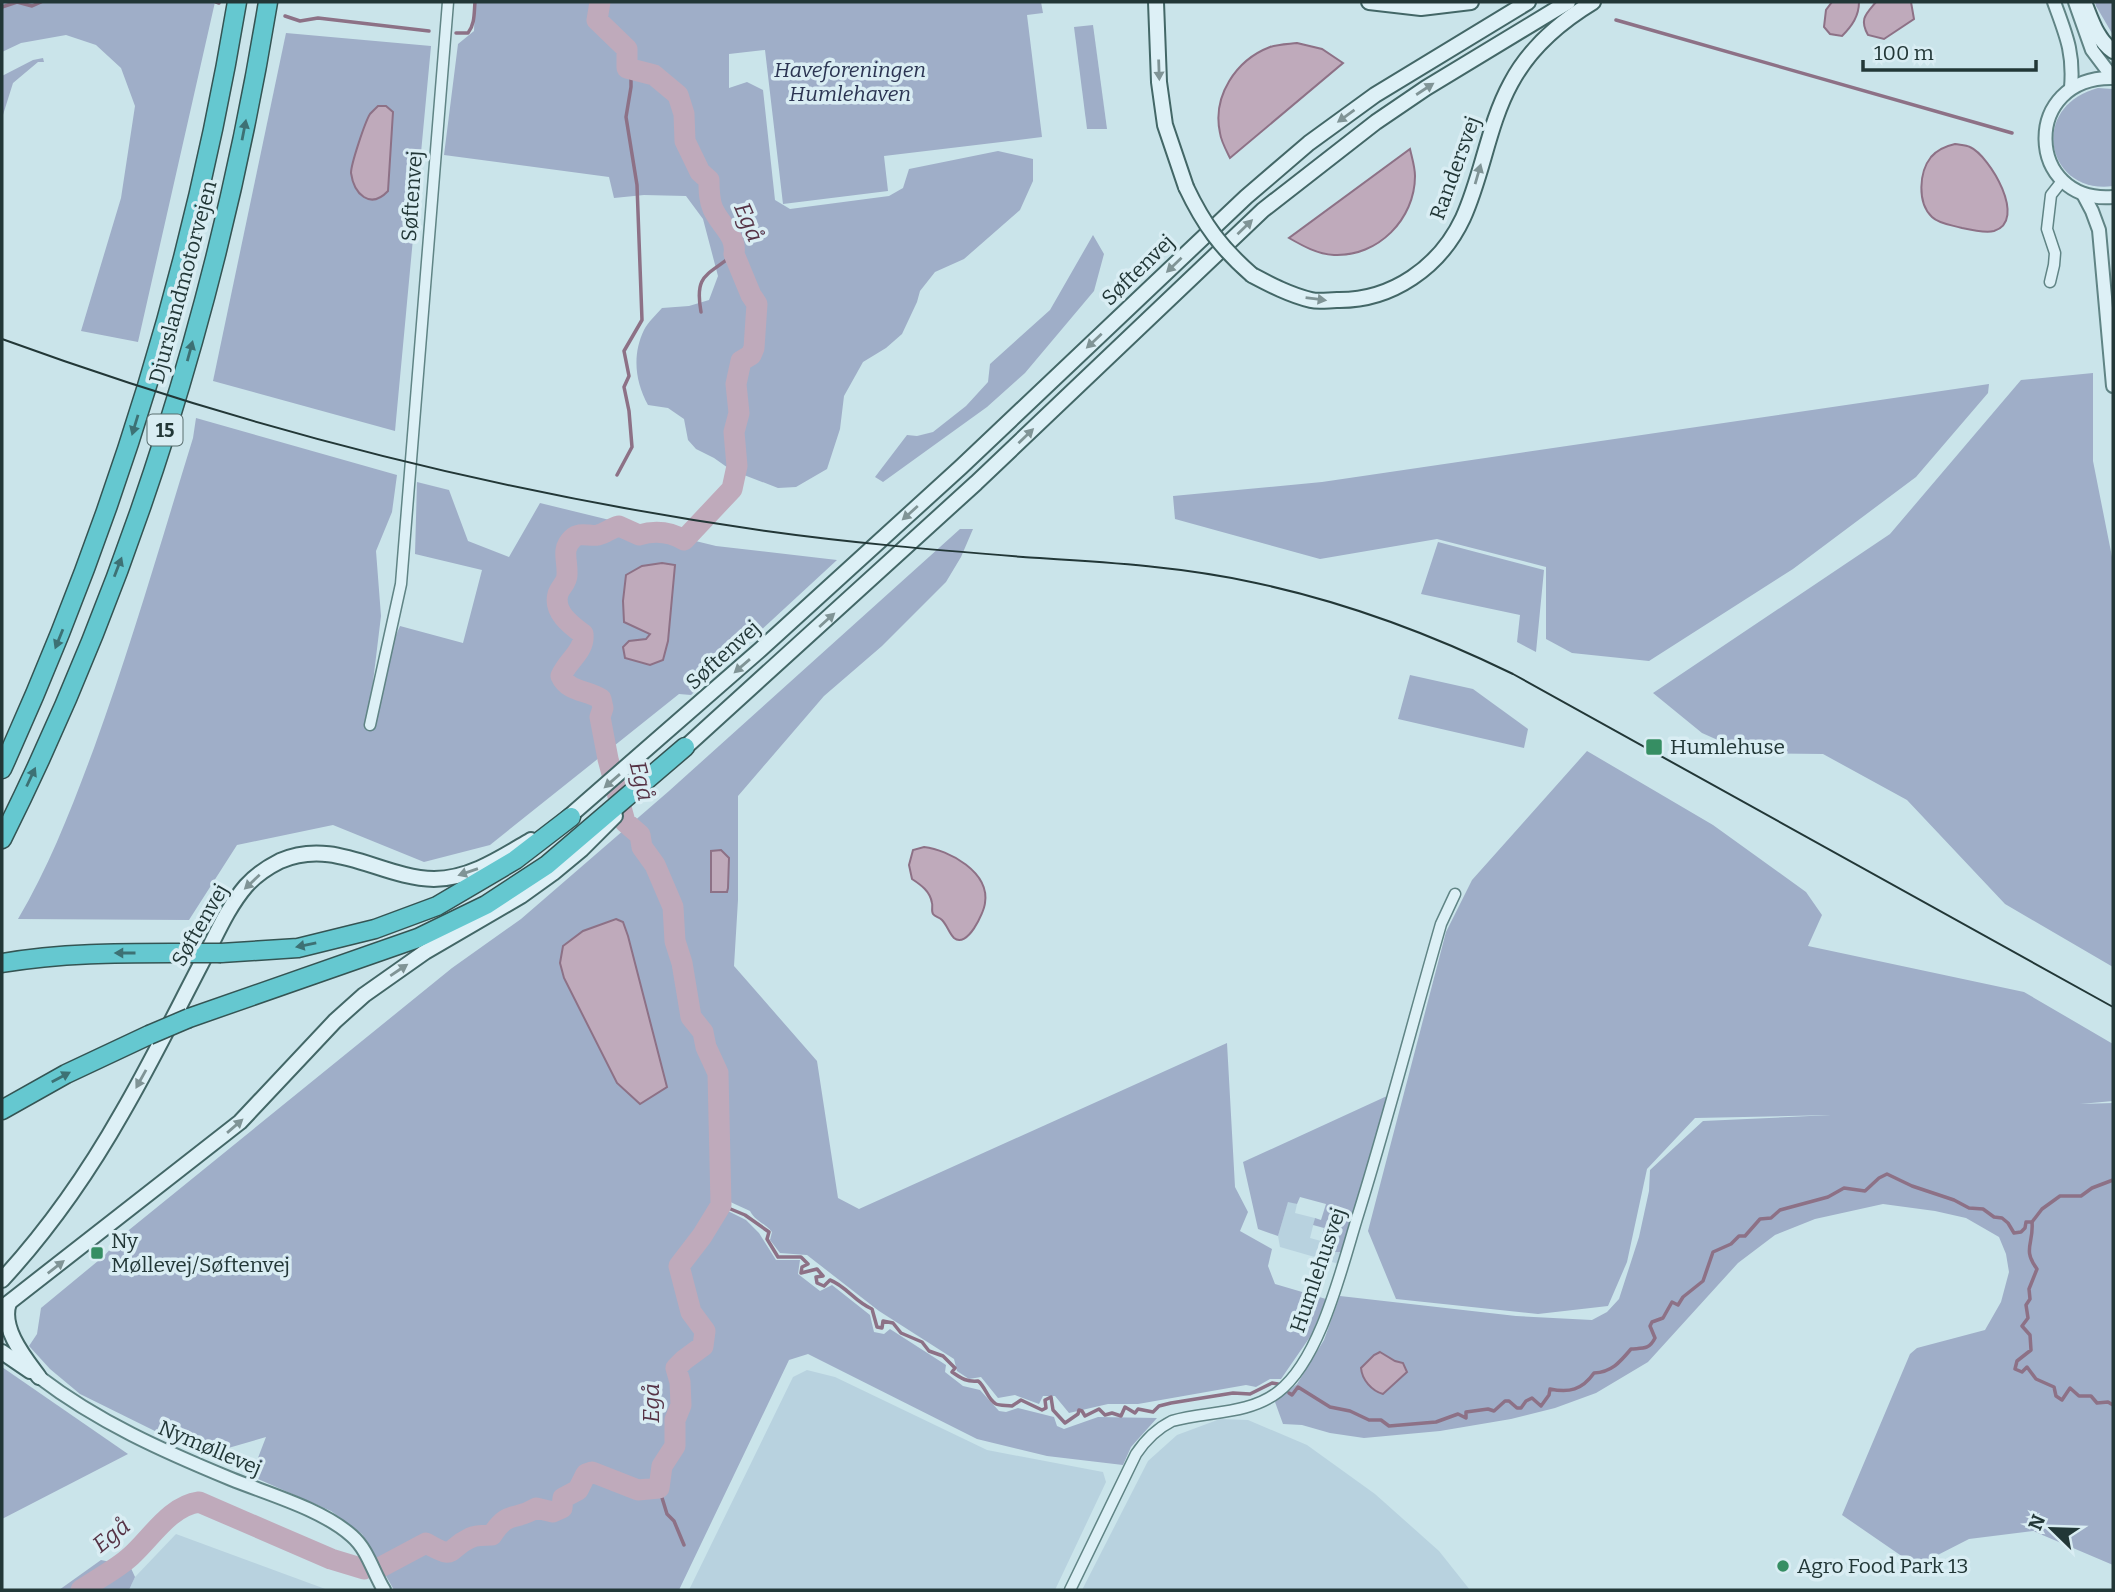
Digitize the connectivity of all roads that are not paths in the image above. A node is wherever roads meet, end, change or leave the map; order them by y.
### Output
1 (237, 2) edge
2 (268, 2) edge
3 (448, 2) edge
4 (1156, 2) edge
5 (1369, 2) edge
6 (1471, 2) edge
7 (1528, 2) edge
8 (1568, 2) edge
9 (1593, 2) edge
10 (2054, 2) edge
11 (2075, 2) edge
12 (2084, 2) edge
13 (2113, 51) edge
14 (2113, 78) edge
15 (2071, 88) junction
16 (2062, 181) junction
17 (2083, 194) junction
18 (2113, 197) edge
19 (2050, 282) dead end
20 (2113, 386) edge
21 (370, 726) dead end
22 (685, 747) joint
23 (2, 769) edge
24 (572, 816) junction
25 (2, 839) edge
26 (582, 843) junction
27 (1455, 894) dead end
28 (2, 963) edge
29 (2, 1110) edge
30 (2, 1280) edge
31 (5, 1306) edge
32 (2, 1352) edge
33 (40, 1377) junction
34 (384, 1590) edge
35 (1070, 1590) edge

1 -> 23 highway, Djurslandmotorvejen / 15
25 -> 2 highway, Djurslandmotorvejen / 15
3 - 21 street, Søftenvej
4 -> 9 main road, Randersvej, bridge
5 - 6 main road
7 -> 24 main road, Søftenvej
22 -> 8 main road, Søftenvej
10 - 15 street
11 - 14 street
12 - 13 main road
14 - 15 street
15 - 16 street
16 - 17 street
16 - 19 street
17 - 18 street
17 - 20 street
22 - 26 highway
24 -> 28 highway, bridge
24 -> 30 main road, Søftenvej
29 -> 26 highway, bridge
31 -> 26 main road
27 - 35 street, Humlehusvej
31 - 33 main road
32 - 33 main road
33 - 34 street, Nymøllevej

